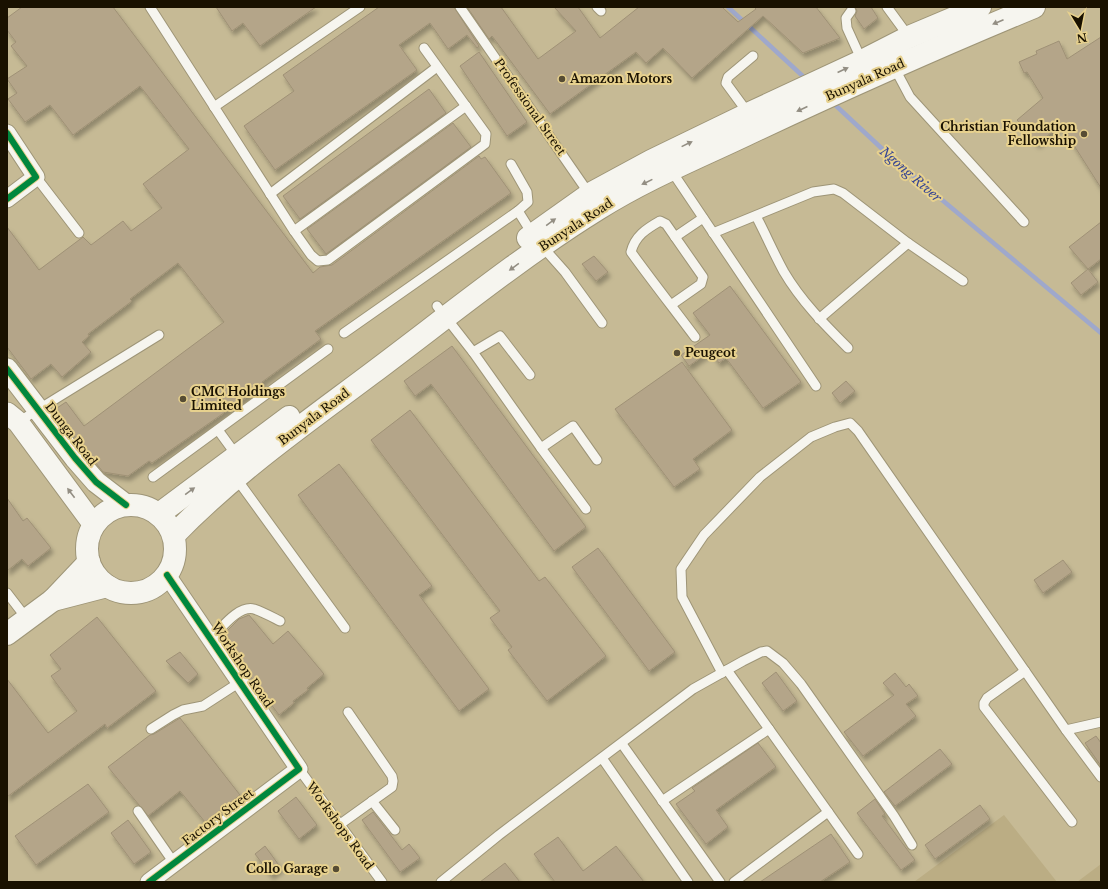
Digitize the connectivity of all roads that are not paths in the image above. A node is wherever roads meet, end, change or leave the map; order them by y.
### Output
1 (150, 7) edge
2 (360, 7) edge
3 (460, 7) edge
4 (887, 7) edge
5 (980, 7) edge
6 (1034, 7) edge
7 (851, 10) dead end
8 (909, 37) junction
9 (424, 48) dead end
10 (753, 56) dead end
11 (862, 61) junction
12 (894, 66) junction
13 (437, 67) junction
14 (466, 106) junction
15 (214, 107) junction
16 (748, 114) junction
17 (7, 133) edge
18 (511, 164) dead end
19 (671, 170) junction
20 (36, 177) junction
21 (270, 194) junction
22 (7, 199) edge
23 (595, 201) junction
24 (518, 211) junction
25 (756, 216) junction
26 (703, 218) junction
27 (1024, 222) dead end
28 (294, 231) junction
29 (79, 233) dead end
30 (713, 233) junction
31 (675, 237) junction
32 (538, 241) junction
33 (908, 243) junction
34 (963, 281) dead end
35 (671, 305) junction
36 (441, 312) junction
37 (819, 319) junction
38 (602, 323) dead end
39 (344, 333) dead end
40 (159, 335) dead end
41 (695, 337) dead end
42 (848, 348) dead end
43 (328, 349) dead end
44 (473, 352) junction
45 (7, 369) edge
46 (530, 375) dead end
47 (816, 386) dead end
48 (37, 409) junction
49 (12, 417) edge
50 (218, 430) junction
51 (541, 448) junction
52 (237, 456) junction
53 (597, 460) dead end
54 (153, 477) dead end
55 (236, 478) junction
56 (126, 505) junction
57 (586, 509) dead end
58 (158, 514) junction
59 (94, 524) junction
60 (174, 535) junction
61 (89, 562) junction
62 (168, 575) junction
63 (107, 586) junction
64 (7, 593) edge
65 (53, 600) junction
66 (27, 619) junction
67 (280, 621) dead end
68 (345, 628) dead end
69 (7, 634) edge
70 (211, 638) junction
71 (725, 671) junction
72 (1025, 671) junction
73 (240, 682) junction
74 (348, 712) dead end
75 (1101, 722) edge
76 (151, 729) dead end
77 (769, 729) junction
78 (1066, 730) junction
79 (622, 744) junction
80 (602, 758) junction
81 (299, 769) junction
82 (1101, 777) edge
83 (372, 801) junction
84 (662, 801) junction
85 (138, 811) dead end
86 (828, 812) junction
87 (1072, 822) dead end
88 (339, 825) junction
89 (395, 830) dead end
90 (912, 845) dead end
91 (858, 854) dead end
92 (174, 864) junction
93 (149, 882) edge
94 (382, 882) edge
95 (441, 882) edge
96 (688, 882) edge
97 (720, 882) edge
98 (734, 882) edge

1 - 15 lane
2 - 15 lane
3 - 23 lane, Professional Street
4 - 8 lane
5 - 8 main road, Bunyala Road
6 -> 12 main road, Bunyala Road
7 - 11 lane
8 - 11 main road, Bunyala Road
9 - 13 lane
10 - 16 lane
16 -> 11 main road, Bunyala Road
12 -> 19 main road, Bunyala Road
12 - 27 lane
13 - 14 lane
13 - 21 lane
14 - 28 lane
14 - 28 lane
15 - 21 lane
23 -> 16 main road, Bunyala Road
17 - 20 street
18 - 24 lane
19 -> 23 main road, Bunyala Road
19 - 26 lane
20 - 22 street
20 - 29 lane
21 - 28 lane
23 - 32 main road, Bunyala Road
24 - 32 lane
24 - 39 lane
25 - 30 lane
25 - 33 lane
25 - 37 lane
26 - 30 lane
26 - 31 lane
30 - 47 lane
31 - 35 lane
31 - 35 lane
32 - 36 main road, Bunyala Road
32 - 38 lane
33 - 34 lane
33 - 37 lane
35 - 41 lane
36 - 44 lane
36 - 52 main road, Bunyala Road
36 - 55 main road, Bunyala Road
37 - 42 lane
40 - 48 lane
43 - 50 lane
44 - 46 lane
44 - 51 lane
45 - 48 street, Dunga Road
48 - 49 lane
48 - 56 street, Dunga Road
59 -> 49 street
50 - 52 lane
50 - 54 lane
51 - 53 lane
51 - 57 lane
58 -> 52 main road, Bunyala Road
55 - 60 main road, Bunyala Road
55 - 68 lane
56 - 58 main road
56 - 59 main road
58 - 60 main road
59 - 61 main road
60 - 62 main road
61 - 63 main road
61 - 65 main road
62 - 63 main road
62 - 70 street, Workshop Road
63 - 65 main road
64 - 66 lane
65 - 66 main road
66 - 69 main road
67 - 70 lane
70 - 73 street, Workshop Road
71 - 72 lane
71 - 77 lane
71 - 79 lane
71 - 90 lane
72 - 78 lane
72 - 87 lane
73 - 76 lane
73 - 81 street, Workshop Road
74 - 83 lane
75 - 78 lane
77 - 84 lane
77 - 86 lane
78 - 82 lane
79 - 80 lane
79 - 84 lane
80 - 95 lane
80 - 96 lane
81 - 88 lane, Workshops Road
81 - 92 street, Factory Street
83 - 88 lane
83 - 89 lane
84 - 97 lane
85 - 92 lane
86 - 91 lane
86 - 98 lane
88 - 94 lane, Workshops Road
92 - 93 street, Factory Street

